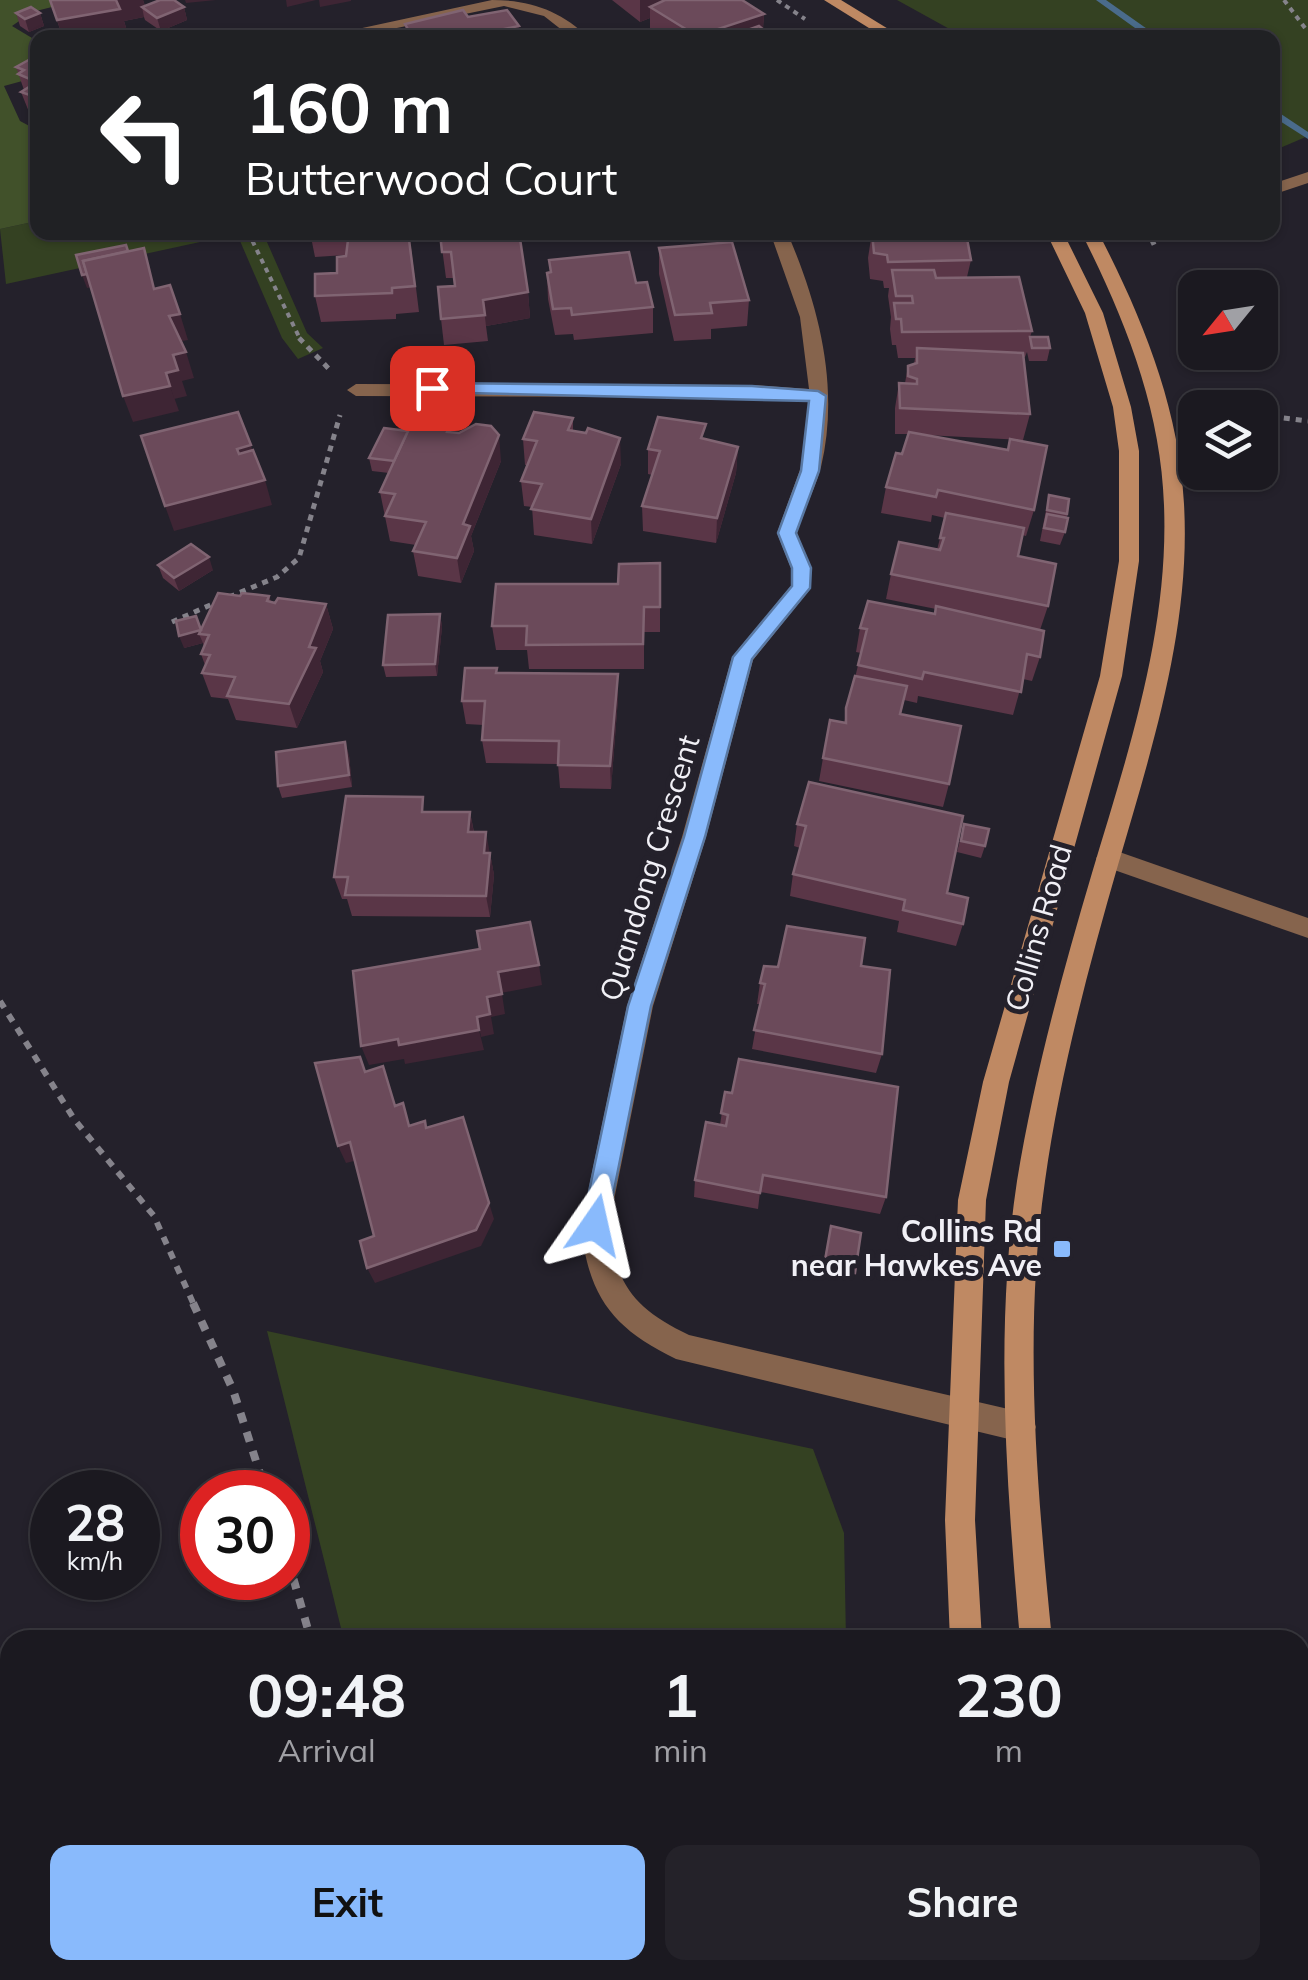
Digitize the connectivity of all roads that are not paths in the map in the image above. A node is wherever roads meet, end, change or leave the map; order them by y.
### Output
1 (821, 0) edge
2 (831, 0) edge
3 (363, 30) edge
4 (572, 30) edge
5 (861, 30) edge
6 (882, 30) edge
7 (1280, 175) edge
8 (1308, 175) edge
9 (1280, 187) edge
10 (781, 240) edge
11 (1058, 240) edge
12 (1092, 240) edge
13 (356, 390) road end
14 (818, 396) junction
15 (1108, 858) junction
16 (1308, 928) edge
17 (962, 1414) junction
18 (1022, 1427) junction
19 (966, 1630) edge
20 (1035, 1630) edge

1 - 5 main road
2 - 6 main road
3 - 4 street
7 - 8 street
8 - 9 street
10 - 14 street, Quandong Crescent
11 - 17 main road, Collins Road
12 - 15 main road, Collins Road
13 - 14 street
14 - 17 street, Quandong Crescent
15 - 16 street
15 - 18 main road, Collins Road
17 - 18 street, Quandong Crescent
17 - 19 main road, Collins Road
18 - 20 main road, Collins Road

